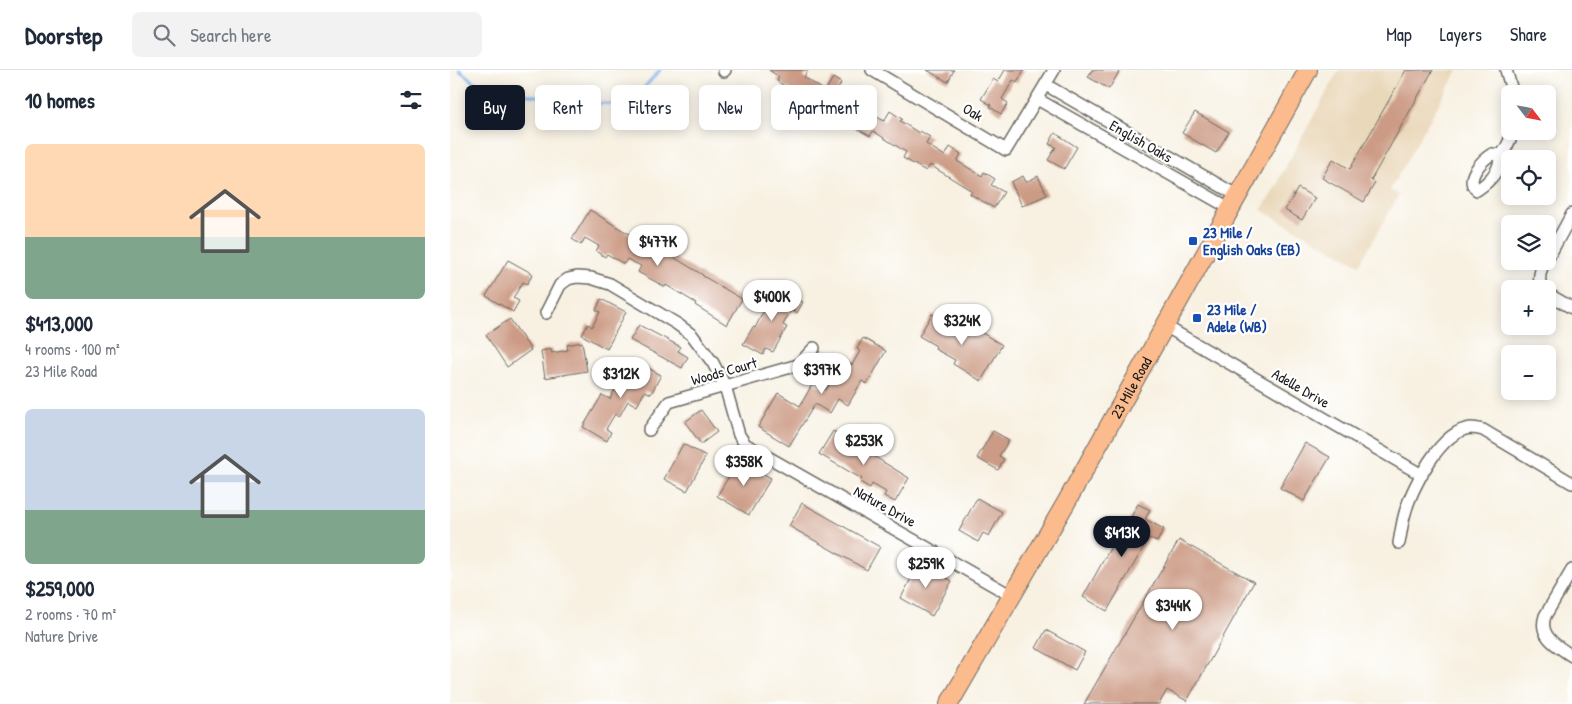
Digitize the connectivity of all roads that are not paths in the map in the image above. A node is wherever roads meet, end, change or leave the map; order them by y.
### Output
1 (872, 70) edge
2 (1054, 70) edge
3 (1308, 70) edge
4 (1506, 70) edge
5 (889, 74) edge
6 (1046, 85) junction
7 (1510, 85) edge
8 (1037, 99) junction
9 (1510, 140) edge
10 (1500, 155) junction
11 (1234, 202) junction
12 (1572, 214) edge
13 (1556, 243) edge
14 (1556, 299) edge
15 (1572, 308) edge
16 (546, 313) dead end
17 (1165, 326) junction
18 (814, 348) dead end
19 (725, 386) junction
20 (648, 430) dead end
21 (1422, 475) junction
22 (1572, 483) edge
23 (1399, 543) dead end
24 (1572, 570) edge
25 (1012, 596) junction
26 (1572, 656) edge
27 (950, 704) edge

1 - 5 street, Oak
2 - 6 street
3 - 11 main road, 23 Mile Road
4 - 7 street
5 - 8 street, Oak
6 - 8 street
6 - 11 street, English Oaks
8 - 11 street, English Oaks
9 - 10 street
10 - 10 street
11 - 17 main road, 23 Mile Road
12 - 13 street
14 - 15 street
16 - 19 street, Nature Drive
17 - 21 street, Adelle Drive
17 - 25 main road, 23 Mile Road
18 - 19 street, Woods Court
19 - 20 street, Woods Court
19 - 25 street, Nature Drive
21 - 22 street
21 - 23 street
24 - 26 street
25 - 27 main road, 23 Mile Road

